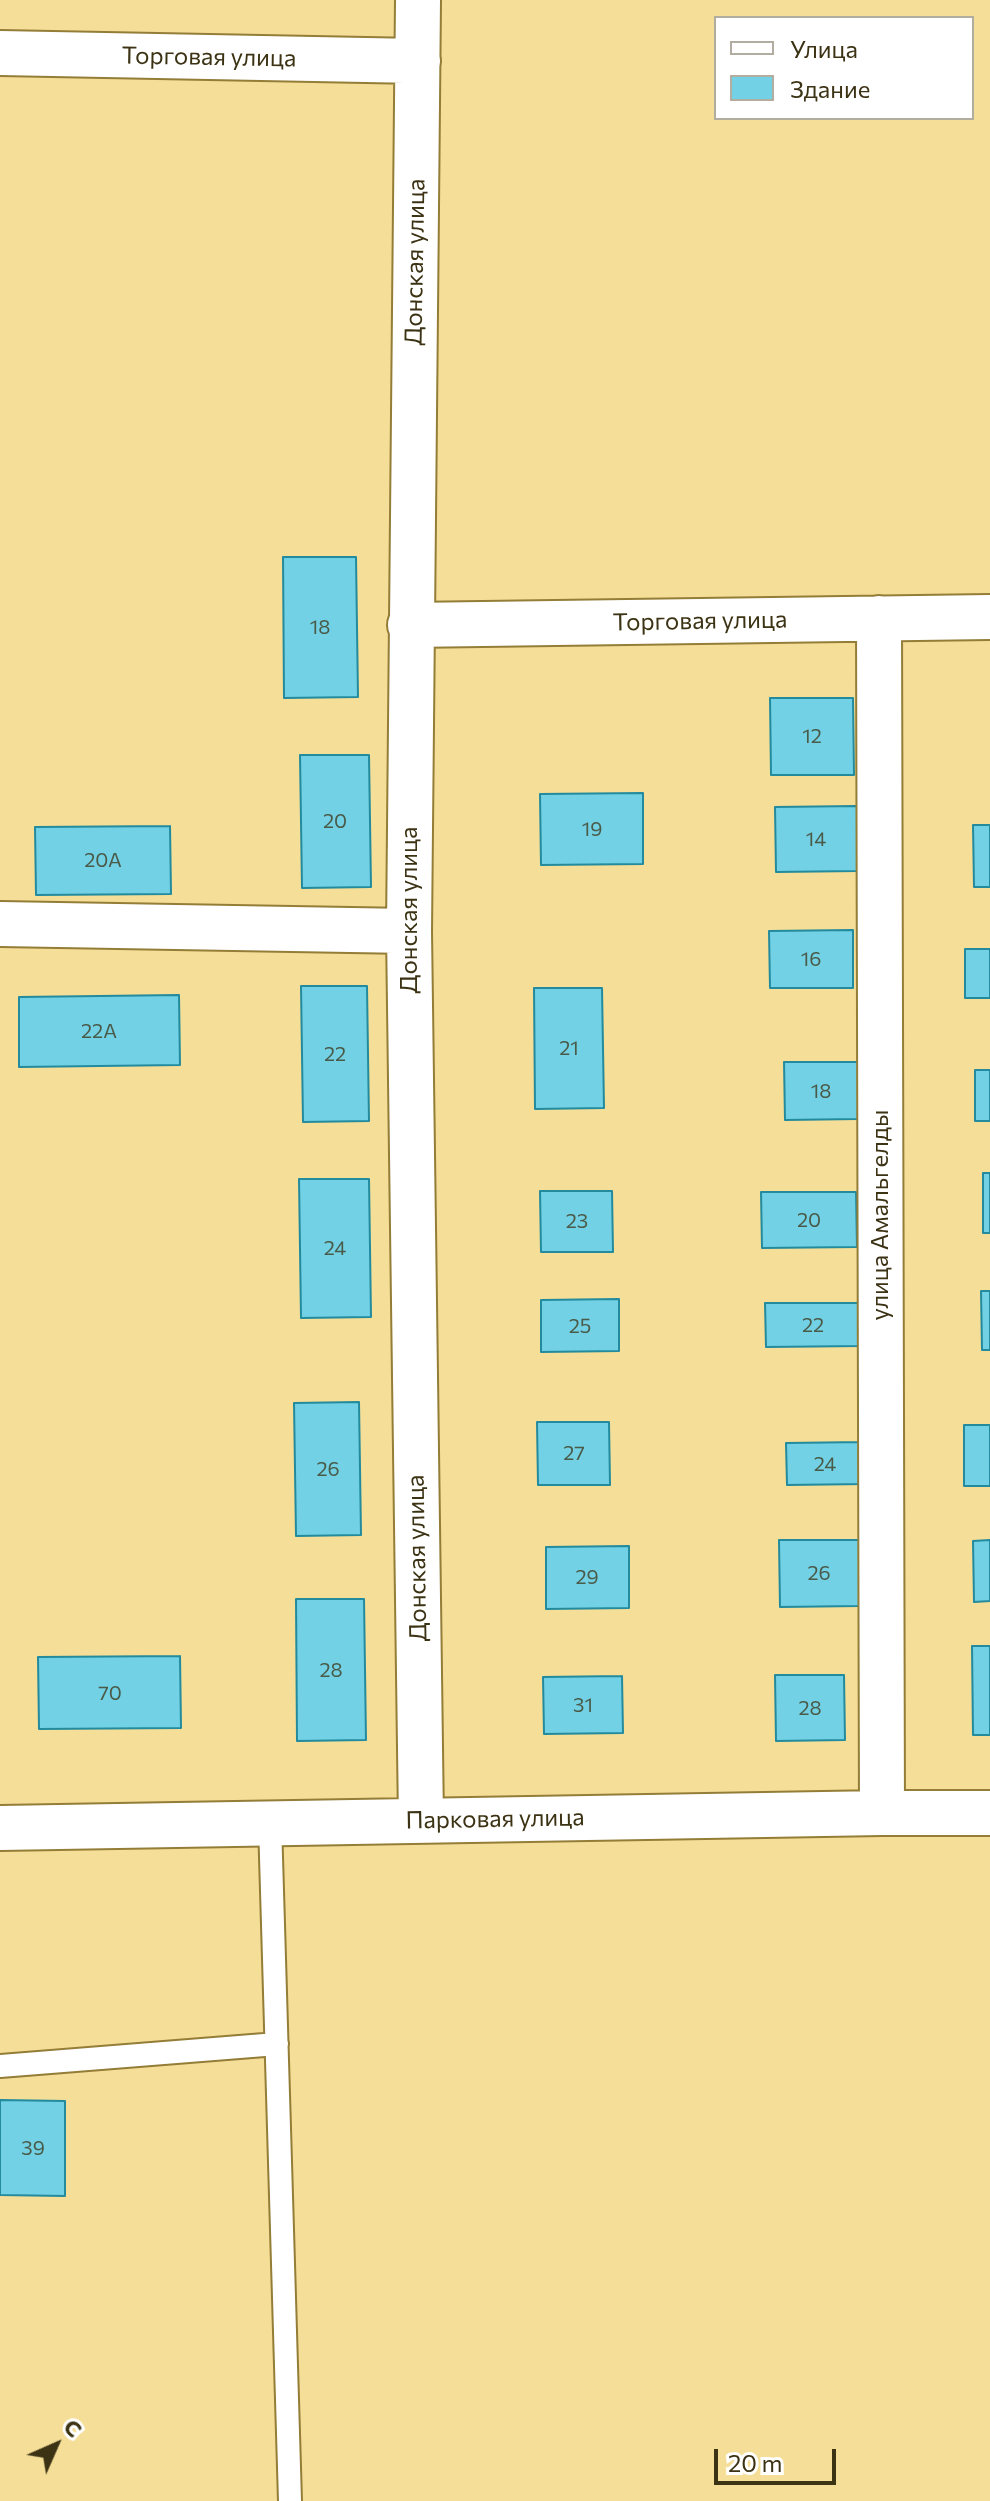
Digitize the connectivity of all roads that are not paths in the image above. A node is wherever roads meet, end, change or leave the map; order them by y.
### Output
1 (418, 0) edge
2 (0, 53) edge
3 (418, 61) junction
4 (990, 617) edge
5 (879, 618) junction
6 (410, 625) junction
7 (0, 924) edge
8 (409, 931) junction
9 (882, 1813) junction
10 (990, 1813) edge
11 (421, 1821) junction
12 (270, 1823) junction
13 (0, 1828) edge
14 (277, 2044) junction
15 (0, 2066) edge
16 (290, 2501) edge

1 - 3 street, Донская улица
2 - 3 street, Торговая улица
3 - 6 street, Донская улица
4 - 5 street, Торговая улица
5 - 6 street, Торговая улица
5 - 9 street, улица Амальгелды
6 - 8 street, Донская улица
7 - 8 street
8 - 11 street, Донская улица
9 - 10 street, Парковая улица
9 - 11 street, Парковая улица
11 - 12 street, Парковая улица
12 - 13 street, Парковая улица
12 - 14 lane
14 - 15 lane
14 - 16 lane

